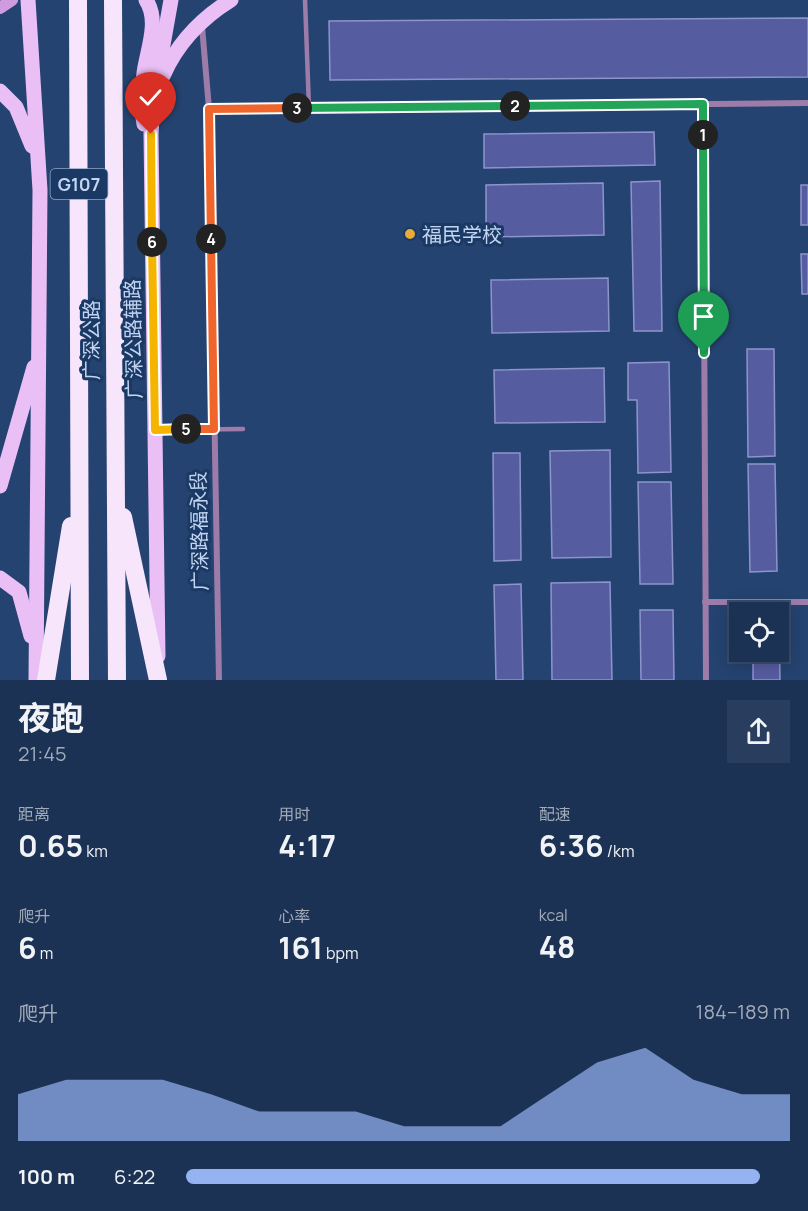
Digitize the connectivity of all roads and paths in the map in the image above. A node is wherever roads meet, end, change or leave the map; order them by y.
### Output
1 (12, 0) edge
2 (28, 0) edge
3 (41, 0) edge
4 (78, 0) edge
5 (113, 0) edge
6 (146, 0) edge
7 (171, 0) edge
8 (231, 0) edge
9 (305, 0) edge
10 (0, 8) edge
11 (202, 22) junction
12 (33, 62) junction
13 (0, 91) edge
14 (153, 101) junction
15 (808, 103) edge
16 (703, 104) junction
17 (309, 108) junction
18 (209, 109) junction
19 (150, 151) junction
20 (39, 190) junction
21 (40, 347) junction
22 (214, 429) junction
23 (243, 429) dead end
24 (155, 430) junction
25 (80, 471) junction
26 (115, 479) junction
27 (0, 486) edge
28 (0, 578) edge
29 (705, 602) junction
30 (808, 602) edge
31 (36, 663) junction
32 (36, 680) edge
33 (46, 680) edge
34 (80, 680) edge
35 (117, 680) edge
36 (159, 680) edge
37 (219, 680) edge
38 (705, 680) edge

1 - 10 main road
2 - 12 main road
3 - 12 main road
4 - 25 highway, 广深公路 / G107
5 - 26 highway, 广深公路 / G107
6 - 19 main road
7 - 14 main road, 广深公路辅路
8 - 11 main road
9 - 17 lane
11 - 14 main road
11 - 18 street, 广深路福永段
12 - 20 main road
13 - 20 main road
14 - 19 main road, 广深公路辅路
15 - 16 street
16 - 17 street
16 - 29 street
17 - 18 street
18 - 22 street, 广深路福永段
19 - 24 main road, 广深公路辅路
20 - 21 main road
21 - 27 main road
21 - 31 main road
22 - 23 lane
22 - 24 lane
22 - 37 street, 广深路福永段
24 - 36 main road, 广深公路辅路
25 - 33 highway
25 - 34 highway, 广深公路 / G107
26 - 35 highway, 广深公路 / G107
26 - 36 highway
28 - 31 main road
29 - 30 street
29 - 38 street
31 - 32 main road

